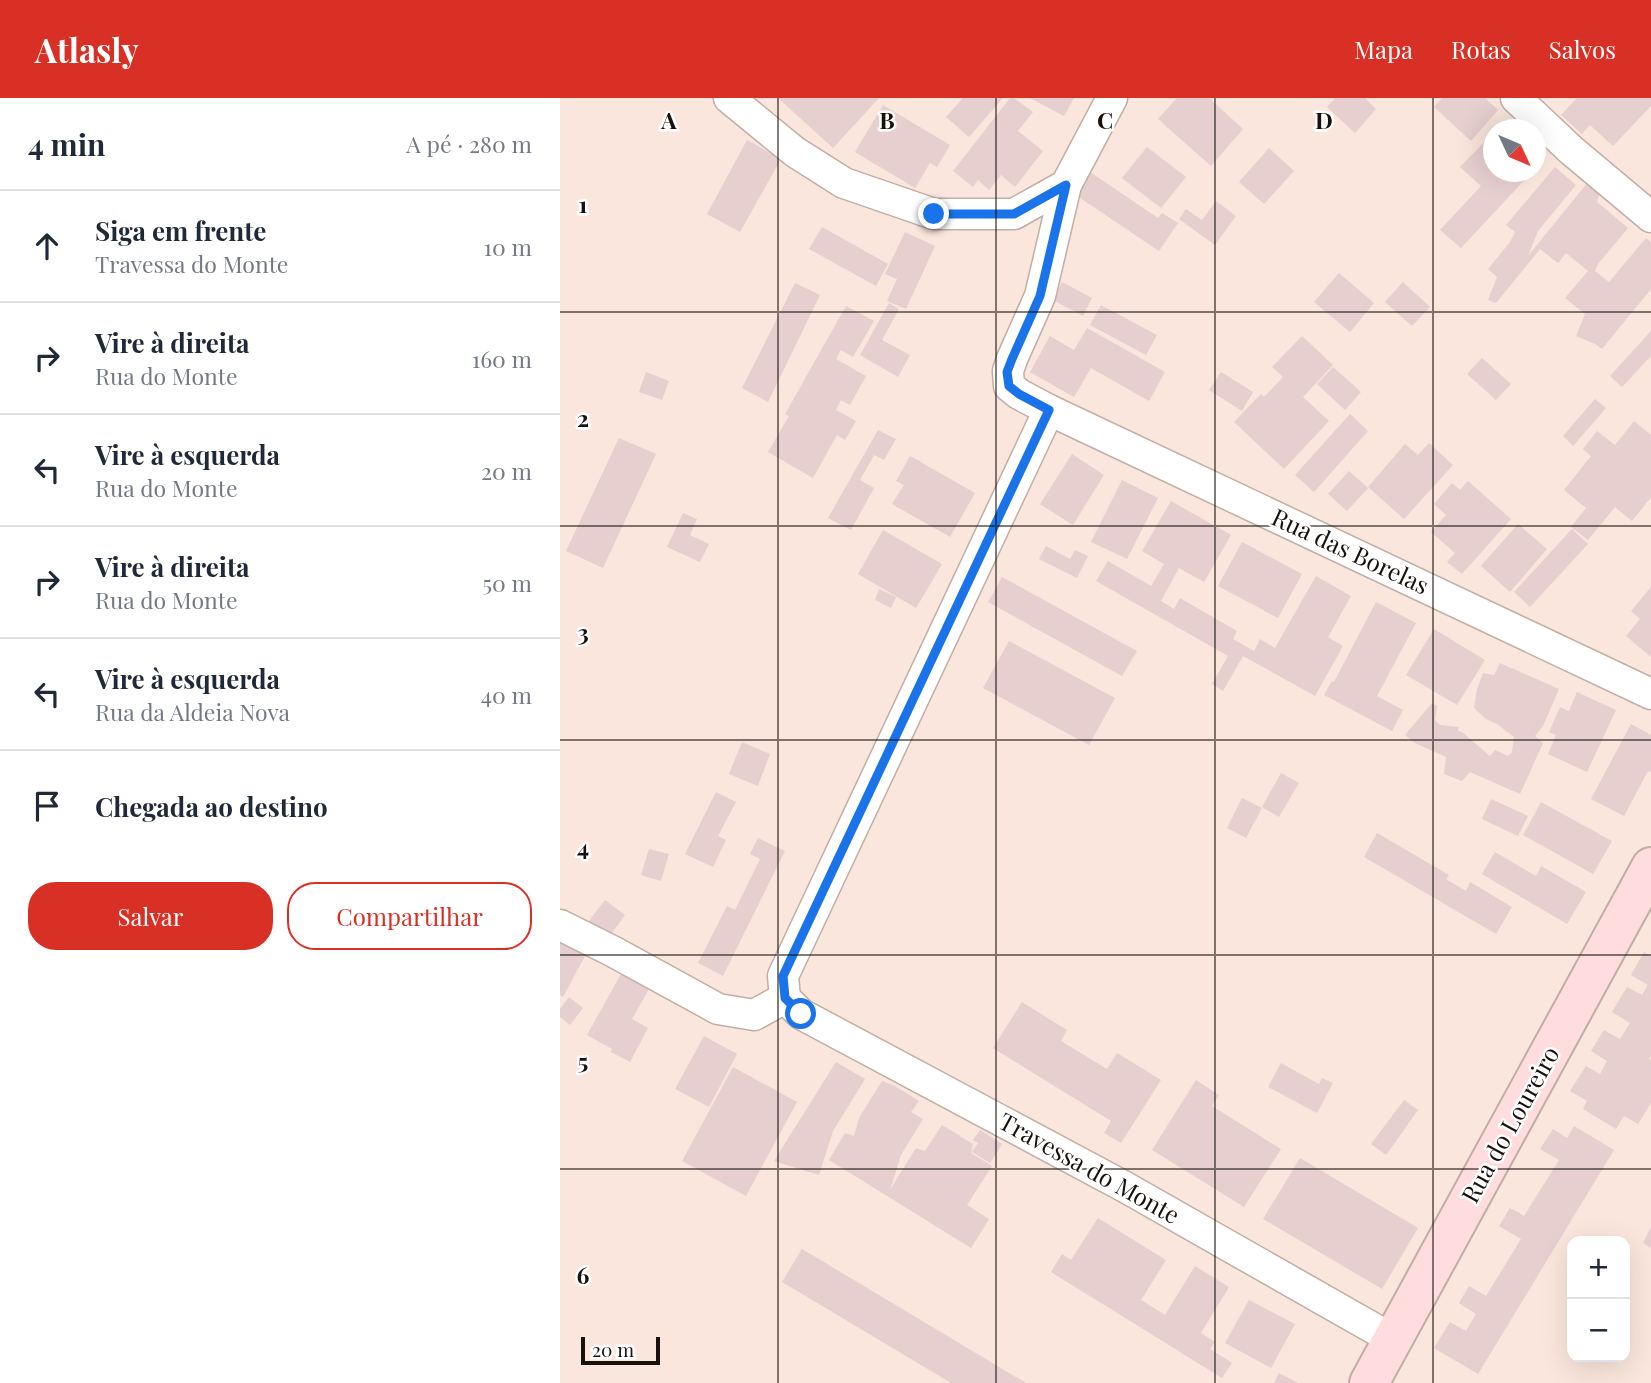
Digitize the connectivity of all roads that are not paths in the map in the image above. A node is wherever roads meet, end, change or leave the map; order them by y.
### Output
1 (729, 98) edge
2 (1112, 98) edge
3 (1516, 98) edge
4 (1066, 185) junction
5 (1651, 217) edge
6 (1049, 410) junction
7 (1651, 694) edge
8 (1651, 867) edge
9 (1640, 908) edge
10 (560, 925) edge
11 (785, 998) junction
12 (1394, 1340) junction
13 (1369, 1383) edge

1 - 4 street
2 - 4 street
3 - 5 street
4 - 6 street, Rua das Borelas
6 - 7 street, Rua das Borelas
6 - 11 street
8 - 9 main road, Rua do Loureiro
9 - 12 main road, Rua do Loureiro
10 - 11 street
11 - 12 street, Travessa do Monte
12 - 13 main road, Rua do Loureiro

